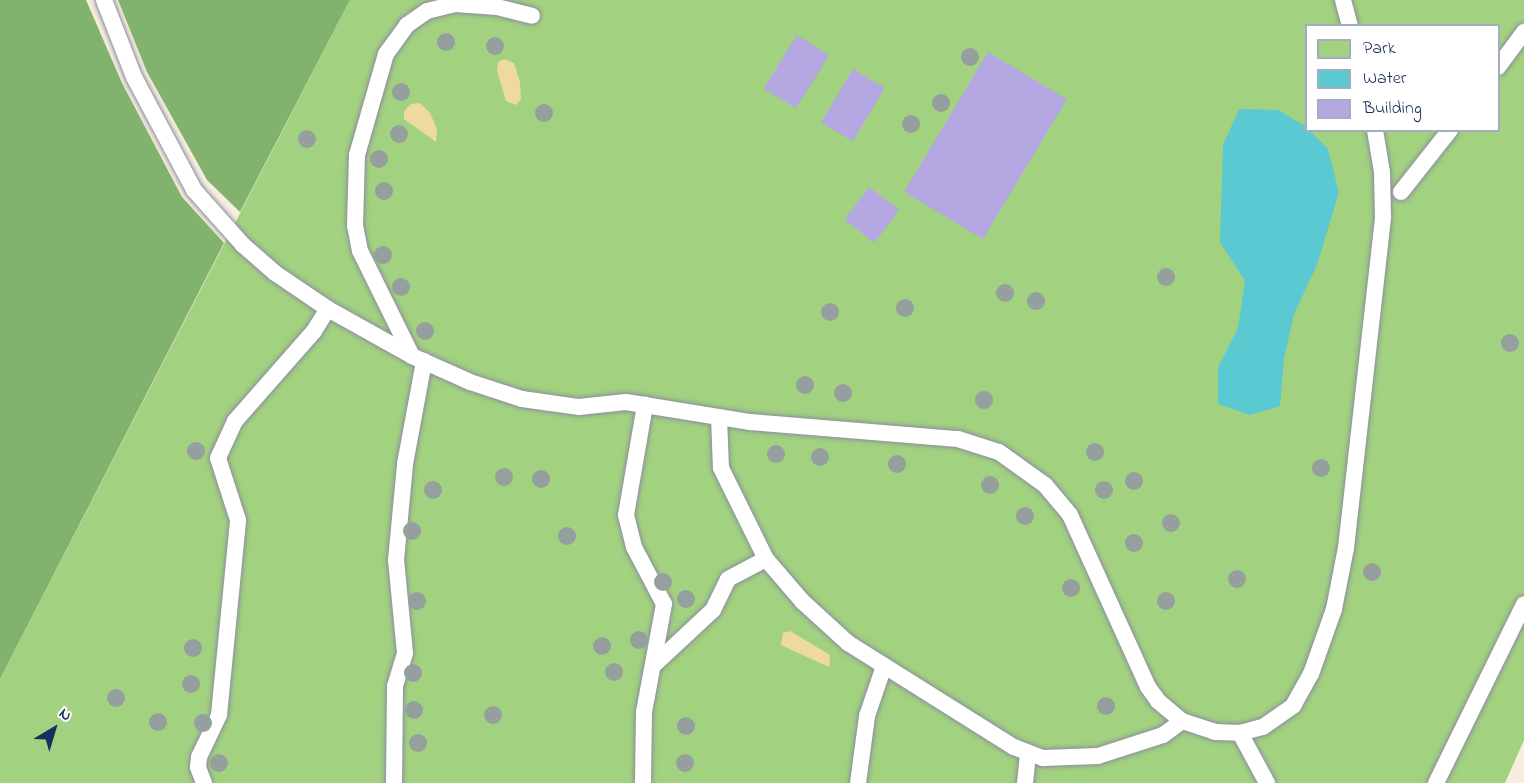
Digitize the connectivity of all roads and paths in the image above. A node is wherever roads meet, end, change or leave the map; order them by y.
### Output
1 (104, 0) edge
2 (1343, 0) edge
3 (531, 16) dead end
4 (1349, 24) edge
5 (1524, 32) edge
6 (1500, 64) edge
7 (1375, 132) edge
8 (1448, 132) edge
9 (1401, 192) dead end
10 (328, 309) junction
11 (418, 359) junction
12 (645, 405) junction
13 (719, 417) junction
14 (766, 559) junction
15 (1524, 604) edge
16 (655, 664) junction
17 (884, 666) junction
18 (1182, 721) junction
19 (1240, 733) junction
20 (1028, 753) junction
21 (204, 783) edge
22 (394, 783) edge
23 (644, 783) edge
24 (858, 783) edge
25 (1025, 783) edge
26 (1267, 783) edge
27 (1436, 783) edge

1 - 10 lane
2 - 4 lane
3 - 11 lane
5 - 6 lane
7 - 19 lane
8 - 9 lane
10 - 11 lane
10 - 21 lane
11 - 12 lane
11 - 22 lane
12 - 13 lane
12 - 16 lane
13 - 14 lane
13 - 18 lane
14 - 16 lane
14 - 17 lane
15 - 27 lane
16 - 23 lane
17 - 20 lane
17 - 24 lane
18 - 19 lane
18 - 20 lane
19 - 26 lane
20 - 25 lane

